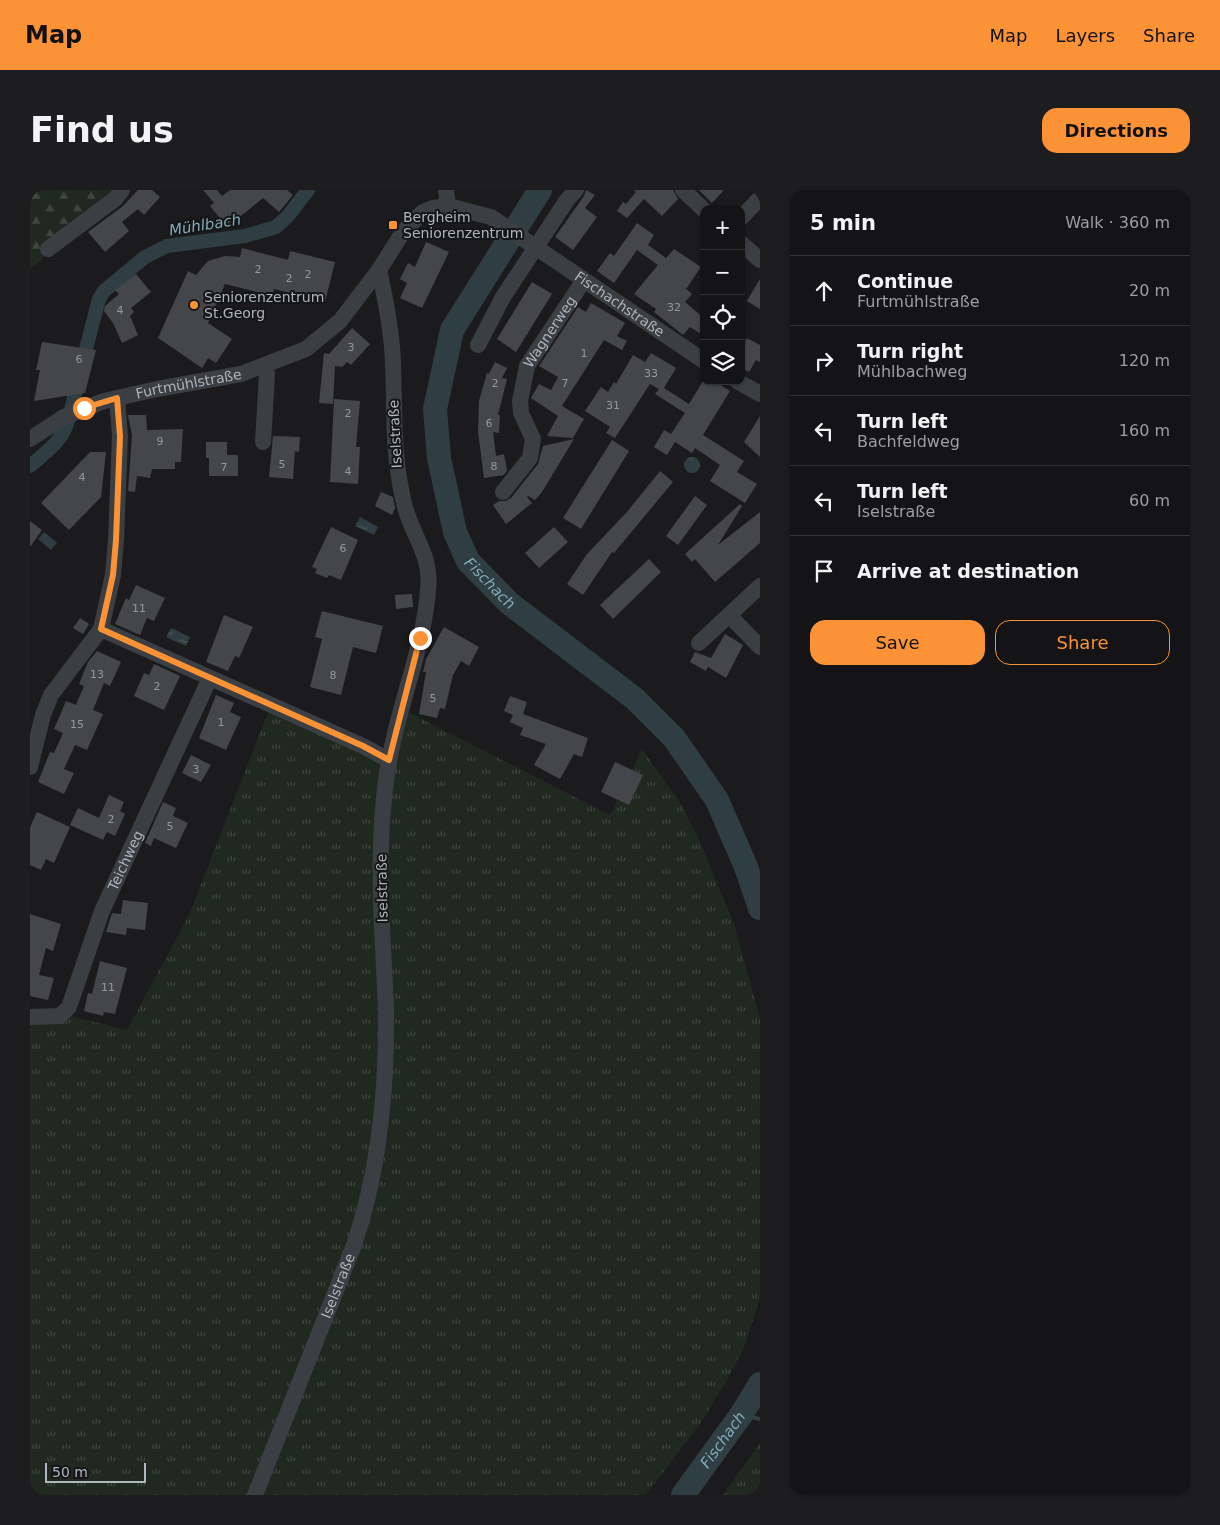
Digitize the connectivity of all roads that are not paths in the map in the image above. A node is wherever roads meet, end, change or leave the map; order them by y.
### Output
1 (122, 190) edge
2 (576, 190) edge
3 (683, 190) edge
4 (447, 198) edge
5 (760, 198) edge
6 (700, 206) edge
7 (745, 214) edge
8 (745, 247) edge
9 (536, 248) junction
10 (48, 249) dead end
11 (760, 260) edge
12 (379, 270) junction
13 (584, 280) junction
14 (478, 345) dead end
15 (700, 358) edge
16 (265, 365) junction
17 (745, 385) edge
18 (760, 394) edge
19 (117, 398) junction
20 (30, 439) edge
21 (263, 442) dead end
22 (503, 492) dead end
23 (760, 586) edge
24 (730, 616) junction
25 (101, 629) junction
26 (699, 643) dead end
27 (760, 647) edge
28 (210, 678) junction
29 (389, 760) junction
30 (30, 767) edge
31 (30, 1017) edge
32 (255, 1495) edge

1 - 10 street
2 - 9 street
3 - 6 street
4 - 9 street, Fischachstraße
4 - 12 street, Furtmühlstraße
5 - 7 street
8 - 11 street
9 - 13 street, Fischachstraße
9 - 14 street
12 - 16 street, Furtmühlstraße
12 - 29 street, Iselstraße
13 - 15 street, Fischachstraße
13 - 22 street, Wagnerweg
16 - 19 street, Furtmühlstraße
16 - 21 street
17 - 18 street
19 - 20 street, Furtmühlstraße
19 - 25 street
23 - 24 street
24 - 26 street
24 - 27 street
25 - 28 street
25 - 30 street
28 - 29 street
28 - 31 street, Teichweg
29 - 32 street, Iselstraße

